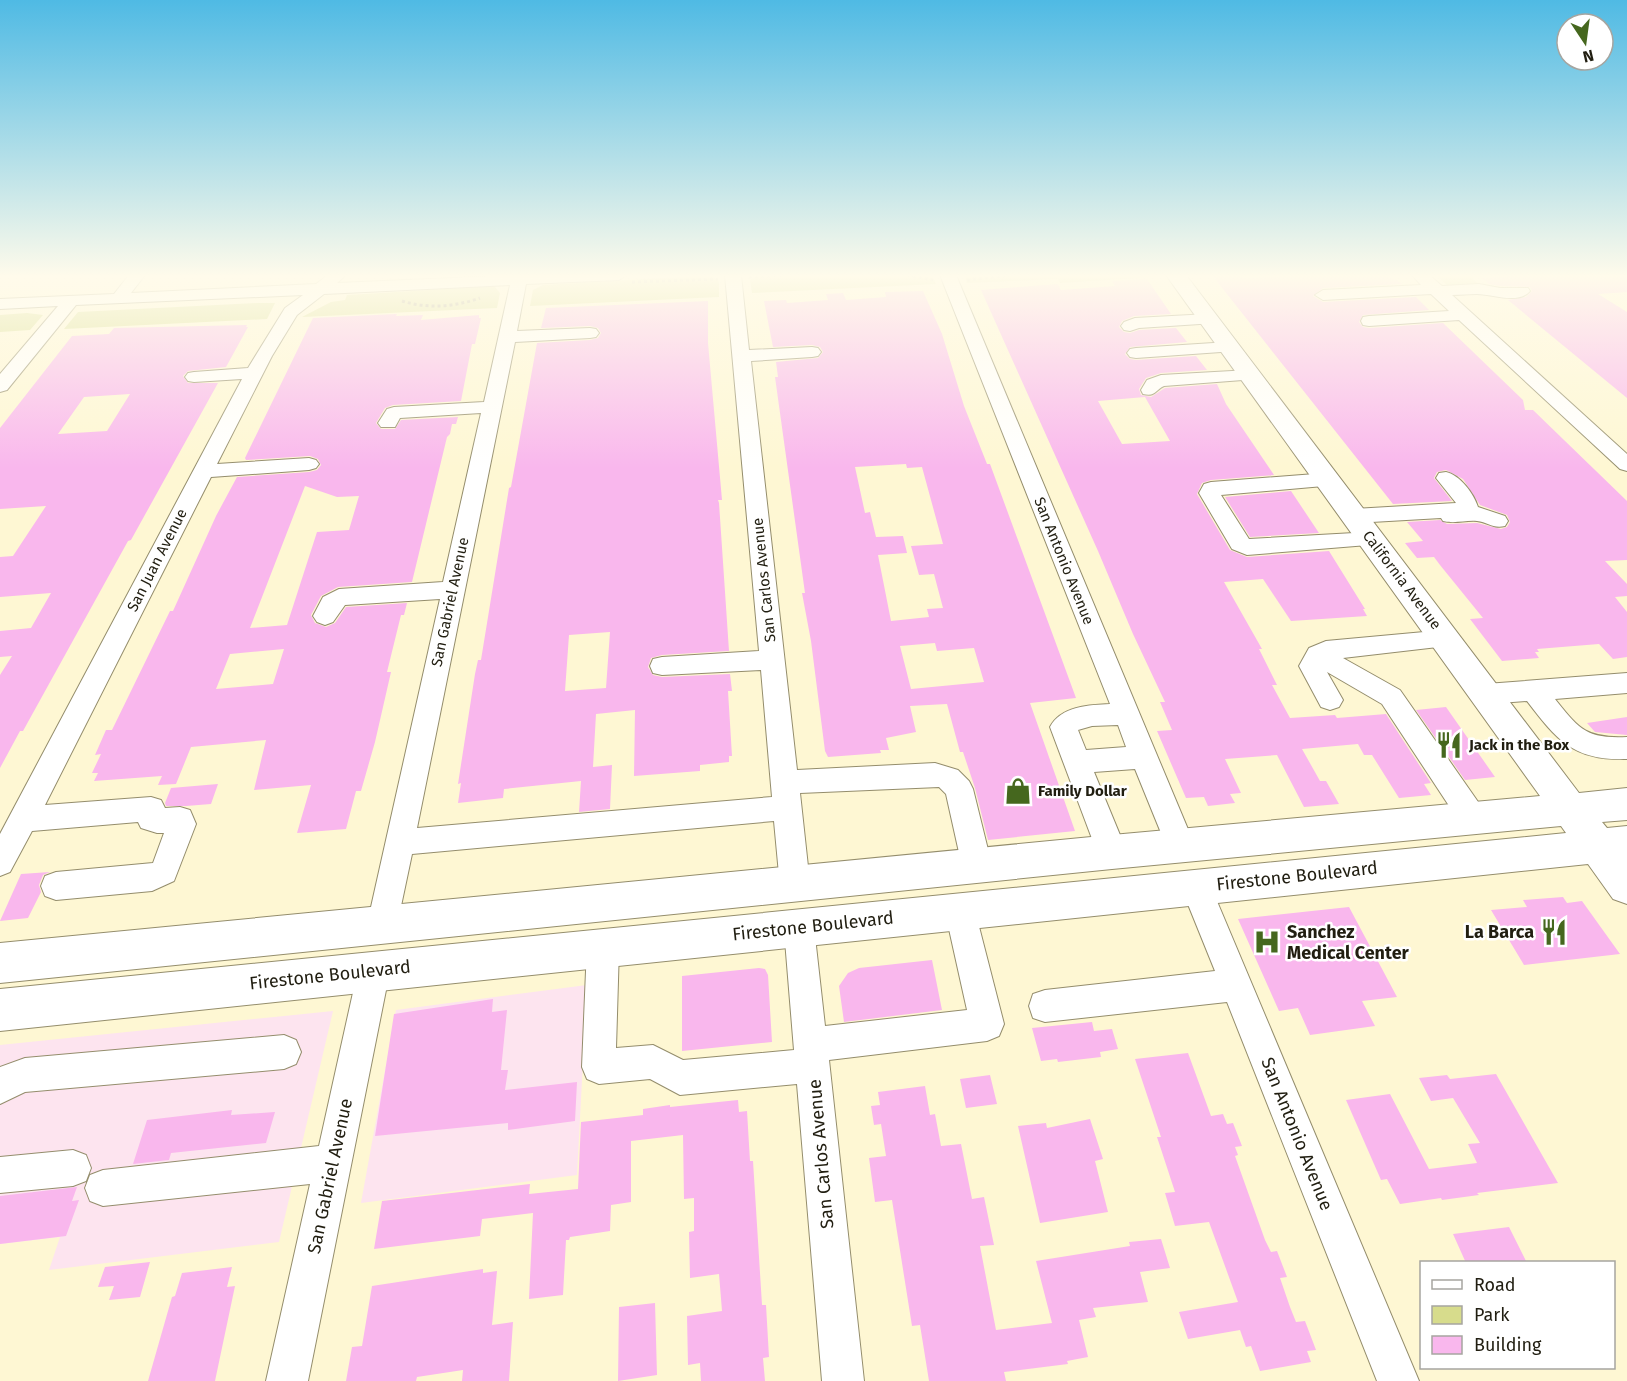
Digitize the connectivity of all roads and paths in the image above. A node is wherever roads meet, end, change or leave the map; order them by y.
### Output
1 (39, 339) edge
2 (274, 339) edge
3 (506, 339) edge
4 (741, 339) edge
5 (974, 339) edge
6 (1223, 339) edge
7 (1491, 339) edge
8 (1229, 347) junction
9 (812, 352) dead end
10 (1136, 353) dead end
11 (741, 357) junction
12 (254, 373) junction
13 (1250, 375) junction
14 (194, 377) dead end
15 (0, 386) edge
16 (1150, 390) dead end
17 (492, 407) junction
18 (388, 423) dead end
19 (309, 464) dead end
20 (1627, 465) edge
21 (203, 471) junction
22 (1446, 478) dead end
23 (1328, 480) junction
24 (1497, 521) dead end
25 (1362, 526) junction
26 (453, 590) junction
27 (325, 616) dead end
28 (1446, 639) junction
29 (1318, 655) junction
30 (772, 660) junction
31 (663, 666) dead end
32 (1627, 683) edge
33 (1534, 691) junction
34 (1486, 694) junction
35 (1330, 700) dead end
36 (1125, 714) junction
37 (1627, 748) edge
38 (1143, 757) junction
39 (1077, 762) junction
40 (786, 795) junction
41 (1627, 804) edge
42 (1570, 809) junction
43 (1473, 818) junction
44 (13, 828) edge
45 (399, 842) junction
46 (1613, 845) edge
47 (1180, 846) junction
48 (1112, 852) junction
49 (0, 863) edge
50 (977, 866) junction
51 (795, 885) junction
52 (56, 886) dead end
53 (1627, 886) edge
54 (1196, 887) junction
55 (960, 911) junction
56 (382, 925) junction
57 (799, 928) junction
58 (603, 948) junction
59 (0, 963) edge
60 (374, 970) junction
61 (1236, 985) junction
62 (1045, 1006) dead end
63 (0, 1010) edge
64 (284, 1052) dead end
65 (812, 1055) junction
66 (0, 1087) edge
67 (333, 1163) junction
68 (74, 1168) dead end
69 (0, 1175) edge
70 (103, 1188) dead end
71 (287, 1381) edge
72 (843, 1381) edge
73 (1398, 1381) edge

1 - 15 street
2 - 12 street, San Juan Avenue
3 - 17 street, San Gabriel Avenue
4 - 11 street, San Carlos Avenue
5 - 36 street, San Antonio Avenue
6 - 8 main road, California Avenue
7 - 20 street
8 - 10 street
8 - 13 main road, California Avenue
9 - 11 street
11 - 30 street, San Carlos Avenue
12 - 14 street
12 - 21 street, San Juan Avenue
13 - 16 street
13 - 23 main road, California Avenue
17 - 18 street
17 - 26 street, San Gabriel Avenue
19 - 21 street
21 - 44 street, San Juan Avenue
22 - 25 street
23 - 25 main road, California Avenue
23 - 25 street
24 - 25 street
25 - 28 main road, California Avenue
26 - 27 street
26 - 45 street, San Gabriel Avenue
28 - 29 street
28 - 34 main road, California Avenue
29 - 35 street
29 - 43 street
30 - 31 street
30 - 40 street, San Carlos Avenue
32 - 33 street
33 - 34 street
33 - 37 street
34 - 42 main road, California Avenue
36 - 38 street, San Antonio Avenue
36 - 39 street
38 - 39 street
38 - 47 street, San Antonio Avenue
39 - 48 street
40 - 45 street
40 - 50 street
40 - 51 street, San Carlos Avenue
41 - 42 main road
42 - 43 main road
42 - 46 main road, California Avenue
43 - 47 main road
44 - 49 street, San Juan Avenue
44 - 52 street
45 - 56 street, San Gabriel Avenue
46 - 53 main road, California Avenue
46 - 54 main road, Firestone Boulevard
47 - 48 main road
48 - 50 main road
50 - 51 main road
51 - 56 main road
54 - 55 main road, Firestone Boulevard
54 - 61 street, San Antonio Avenue
55 - 57 main road, Firestone Boulevard
55 - 65 street
56 - 59 main road
57 - 58 main road, Firestone Boulevard
57 - 65 street, San Carlos Avenue
58 - 60 main road, Firestone Boulevard
58 - 65 street
60 - 63 main road, Firestone Boulevard
60 - 67 street, San Gabriel Avenue
61 - 62 street
61 - 73 street, San Antonio Avenue
64 - 66 street
65 - 72 street, San Carlos Avenue
67 - 70 street
67 - 71 street, San Gabriel Avenue
68 - 69 street

